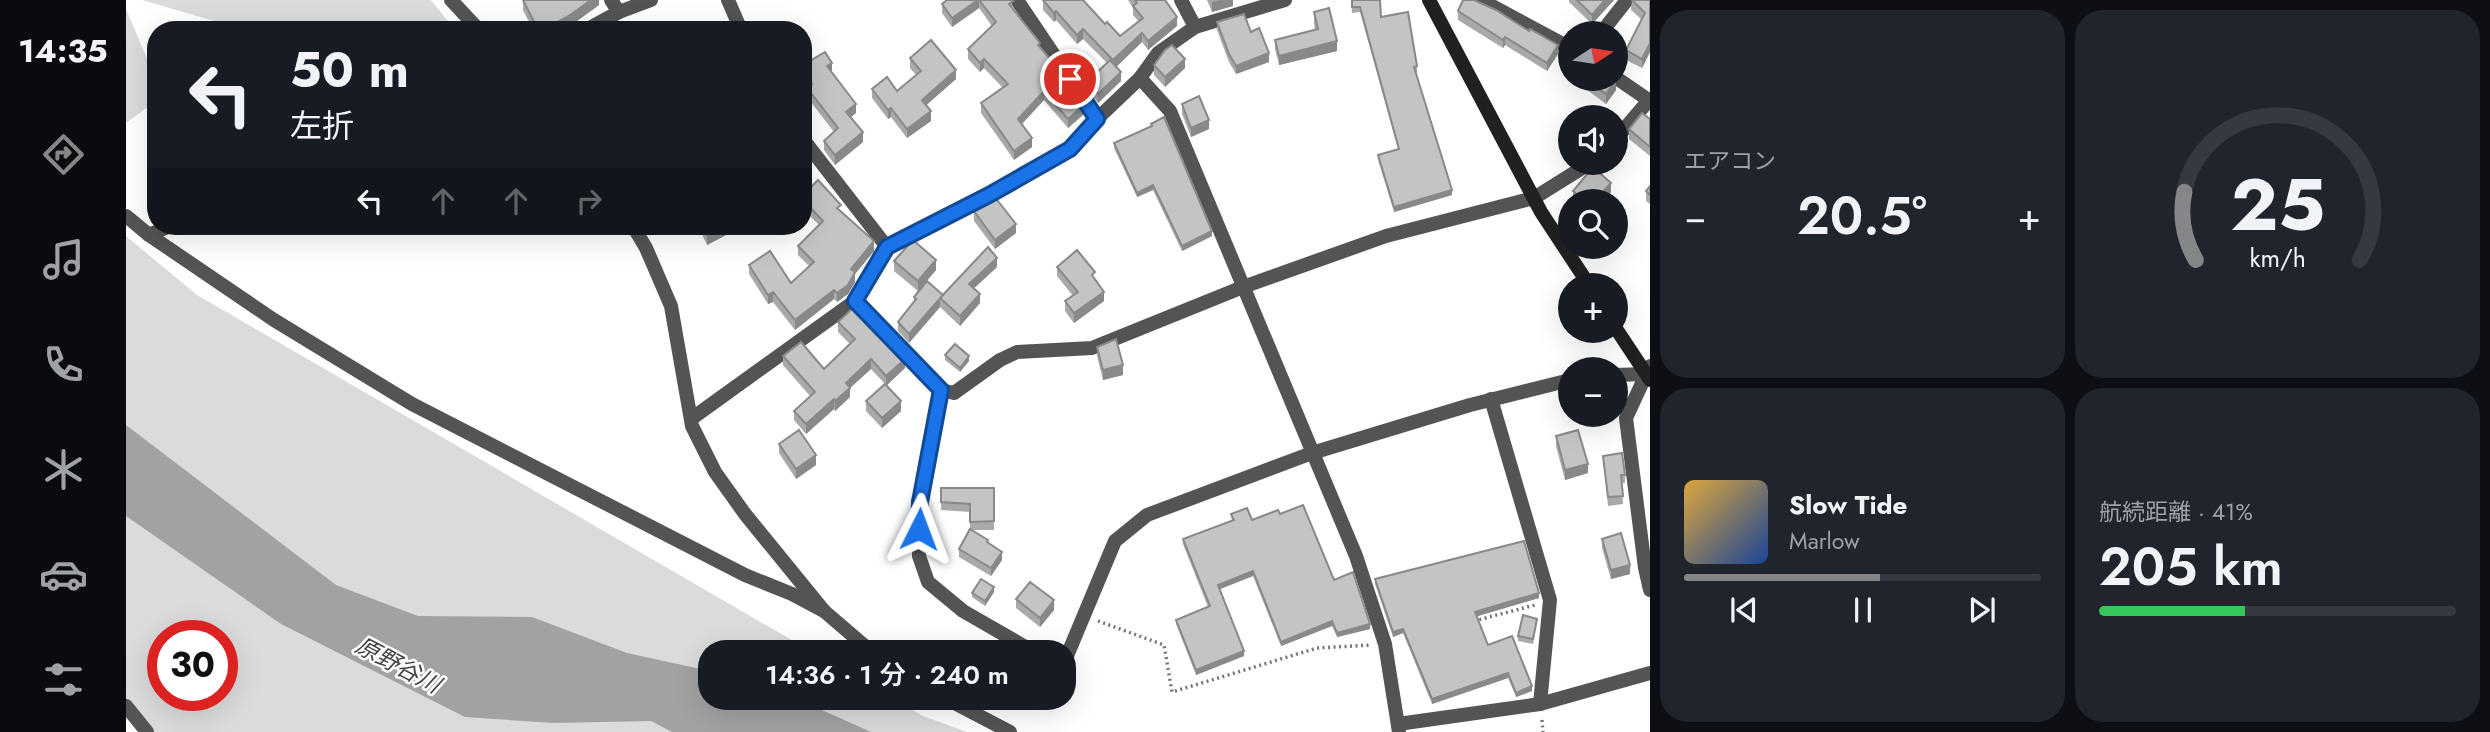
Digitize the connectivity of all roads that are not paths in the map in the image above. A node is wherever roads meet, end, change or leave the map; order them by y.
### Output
1 (451, 0) edge
2 (651, 0) edge
3 (728, 0) edge
4 (1017, 0) edge
5 (1181, 0) edge
6 (1285, 0) edge
7 (1429, 0) edge
8 (1481, 0) edge
9 (1518, 0) edge
10 (1628, 0) edge
11 (615, 6) edge
12 (1507, 13) junction
13 (471, 21) edge
14 (597, 21) edge
15 (737, 21) edge
16 (1611, 21) edge
17 (1195, 27) junction
18 (1558, 41) edge
19 (1140, 78) junction
20 (1628, 86) edge
21 (1650, 101) edge
22 (1097, 119) junction
23 (1628, 126) edge
24 (812, 151) edge
25 (1571, 175) edge
26 (1534, 198) junction
27 (126, 216) edge
28 (147, 233) edge
29 (149, 235) edge
30 (638, 235) edge
31 (887, 247) junction
32 (1581, 273) edge
33 (1243, 287) junction
34 (855, 301) junction
35 (1627, 343) edge
36 (1649, 373) edge
37 (1628, 374) edge
38 (1558, 383) edge
39 (941, 390) junction
40 (1491, 400) junction
41 (691, 419) junction
42 (1312, 453) junction
43 (1650, 590) edge
44 (824, 611) junction
45 (858, 640) edge
46 (1013, 640) edge
47 (1074, 640) edge
48 (1650, 673) edge
49 (1540, 704) junction
50 (126, 706) edge
51 (968, 710) edge
52 (1398, 728) edge
53 (148, 732) edge
54 (1010, 732) edge

1 - 13 street
2 - 11 street
3 - 15 street
4 - 22 street
5 - 17 street
6 - 17 street
7 - 26 street
8 - 12 street
9 - 12 street
10 - 16 street
11 - 14 street
12 - 18 street
17 - 19 street
19 - 22 street
19 - 33 street
20 - 21 street
21 - 23 street
22 - 31 street
24 - 31 street
25 - 26 street
26 - 32 street
26 - 33 street
27 - 28 street
29 - 44 street
30 - 41 street
31 - 34 street
33 - 39 street
33 - 42 street
34 - 39 street
34 - 41 street
35 - 36 street
36 - 37 street
36 - 43 street
38 - 40 street
39 - 46 street
40 - 42 street
40 - 49 street
41 - 44 street
42 - 47 street
42 - 52 street
44 - 45 street
48 - 49 street
49 - 52 street
50 - 53 street
51 - 54 street

